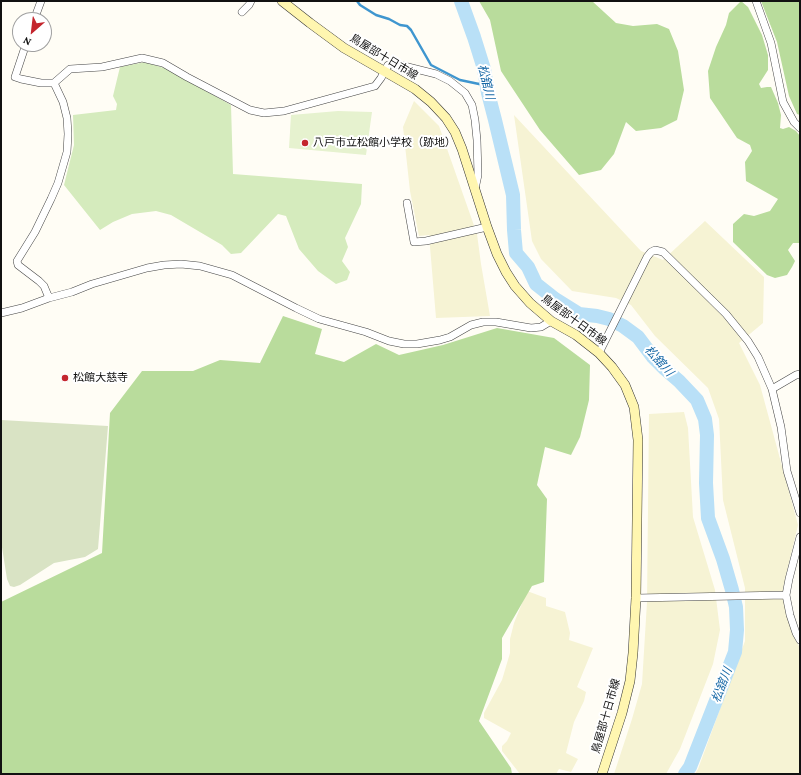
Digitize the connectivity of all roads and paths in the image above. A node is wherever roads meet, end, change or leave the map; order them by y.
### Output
1 (41, 1) edge
2 (251, 1) edge
3 (282, 1) edge
4 (756, 1) edge
5 (37, 12) edge
6 (242, 12) dead end
7 (23, 52) edge
8 (384, 72) junction
9 (54, 83) junction
10 (800, 128) edge
11 (475, 190) junction
12 (407, 203) dead end
13 (487, 227) junction
14 (49, 298) junction
15 (1, 313) edge
16 (551, 320) junction
17 (599, 353) junction
18 (800, 374) edge
19 (772, 389) junction
20 (800, 513) edge
21 (800, 537) edge
22 (786, 595) junction
23 (636, 598) junction
24 (800, 640) edge
25 (602, 774) edge

1 - 5 street
2 - 6 street
3 - 8 main road, 鳥屋部十日市線
4 - 10 street
7 - 9 street
8 - 9 street
8 - 11 main road, 鳥屋部十日市線
8 - 11 street
9 - 14 street
11 - 13 main road, 鳥屋部十日市線
12 - 13 street
13 - 16 main road, 鳥屋部十日市線
14 - 15 street
14 - 16 street
16 - 17 main road, 鳥屋部十日市線
17 - 19 street
17 - 23 main road, 鳥屋部十日市線
18 - 19 street
19 - 20 street
21 - 22 street
22 - 23 street
22 - 24 street
23 - 25 main road, 鳥屋部十日市線

